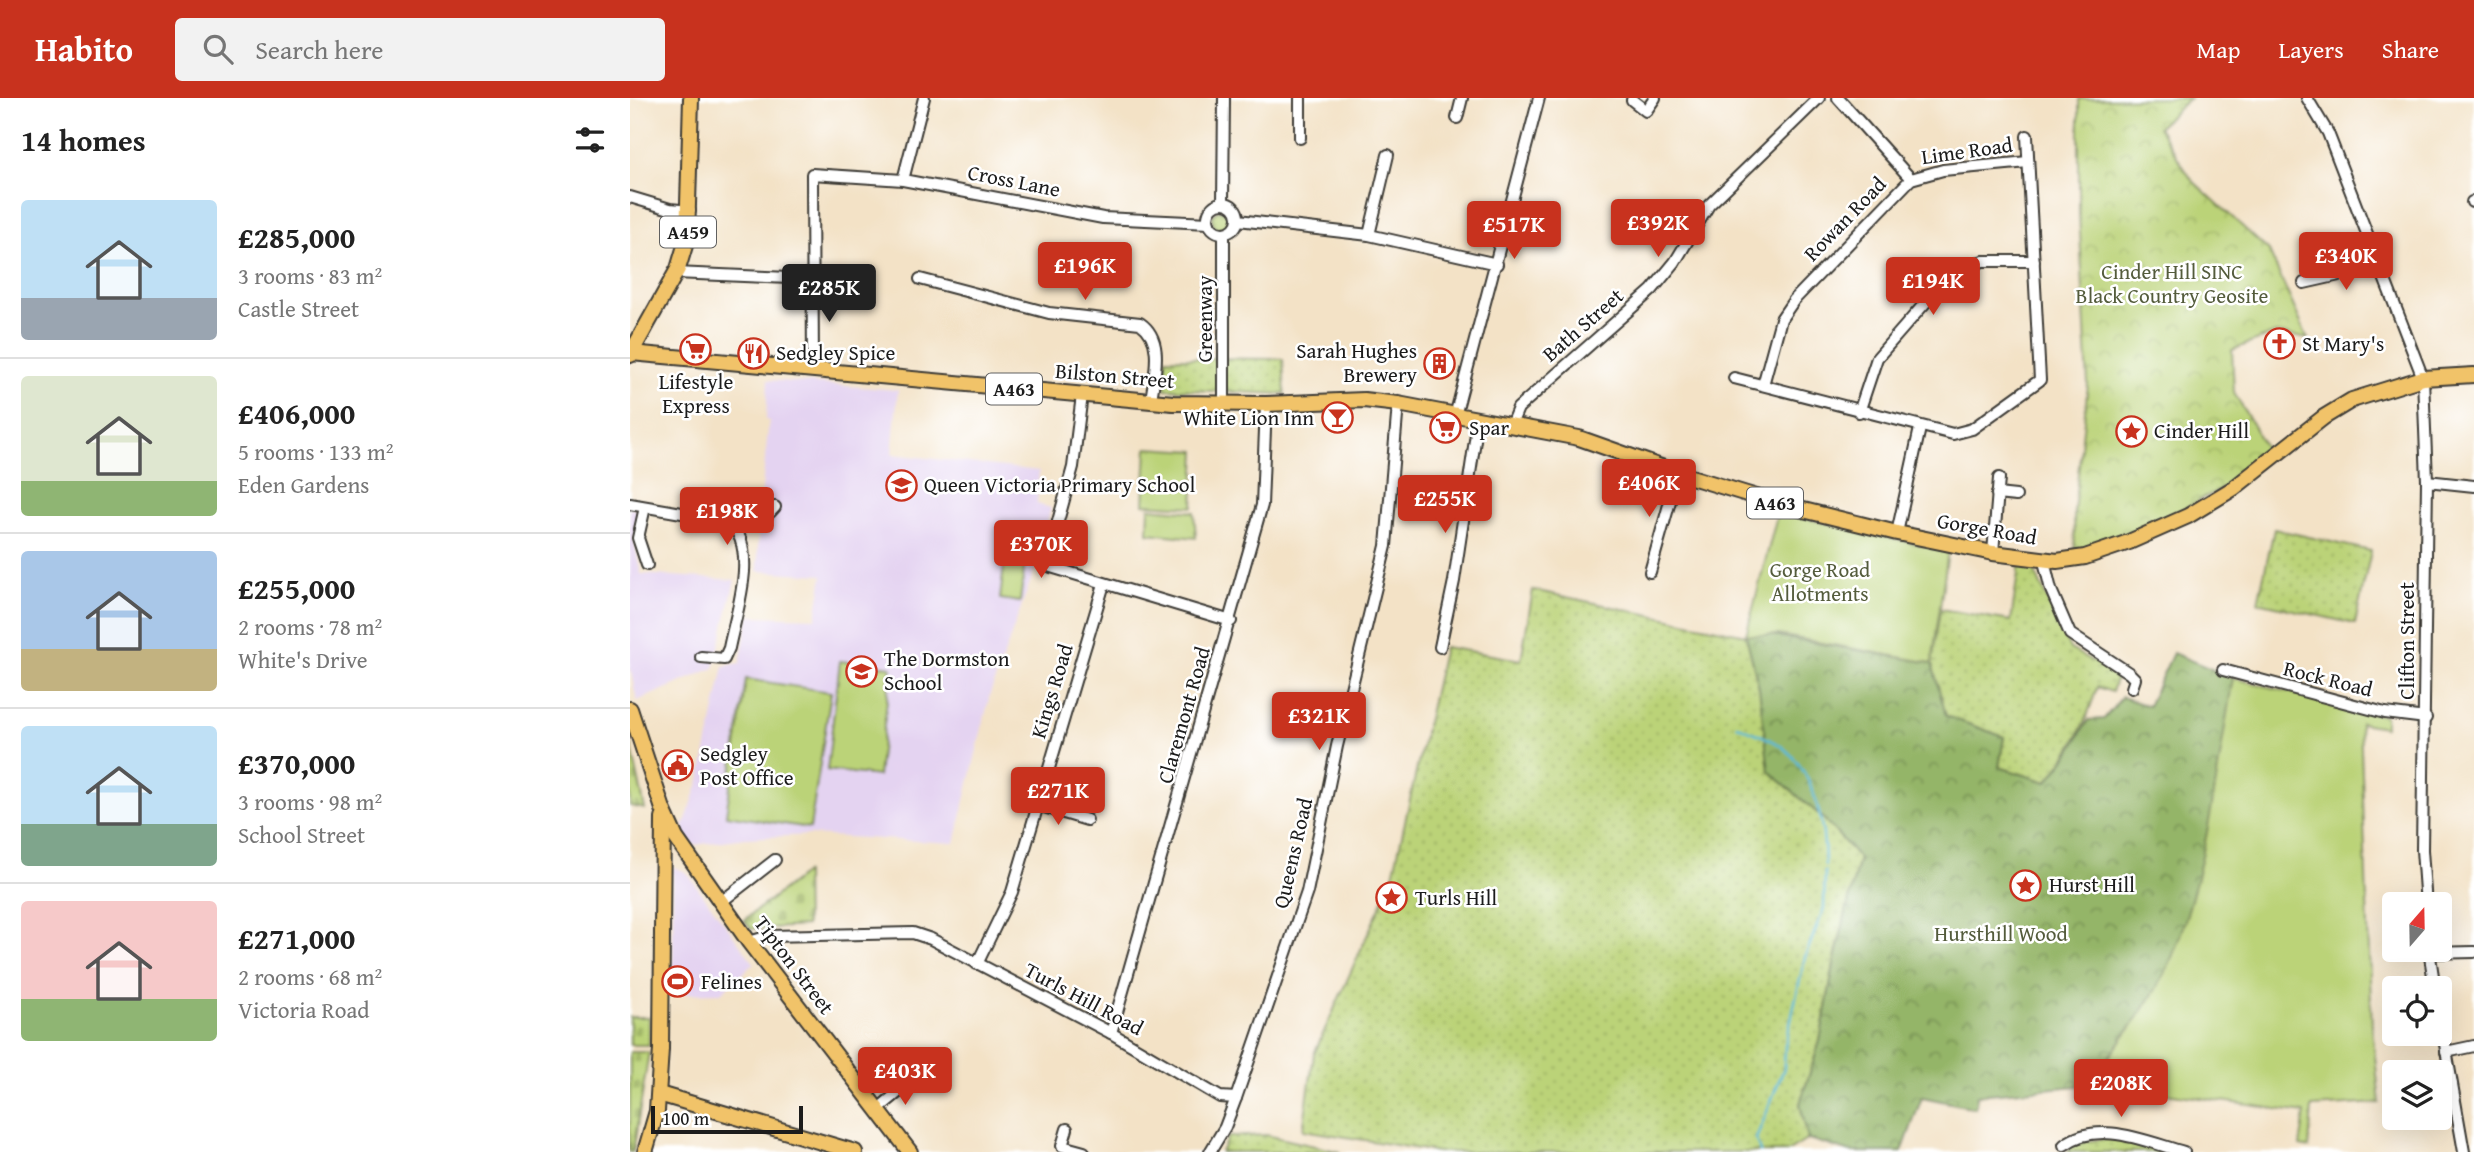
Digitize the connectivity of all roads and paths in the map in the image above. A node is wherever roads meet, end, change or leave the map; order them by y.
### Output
1 (691, 98) edge
2 (924, 98) edge
3 (1224, 98) edge
4 (1300, 98) edge
5 (1462, 98) edge
6 (1539, 98) edge
7 (1655, 98) edge
8 (1819, 98) edge
9 (1838, 98) edge
10 (2306, 98) edge
11 (1632, 100) dead end
12 (1457, 118) dead end
13 (2027, 136) dead end
14 (1300, 138) dead end
15 (1388, 155) dead end
16 (2028, 162) junction
17 (1911, 179) junction
18 (903, 180) junction
19 (630, 197) edge
20 (1223, 203) junction
21 (690, 212) junction
22 (1238, 220) junction
23 (1209, 223) junction
24 (1224, 234) junction
25 (1369, 235) junction
26 (2034, 261) junction
27 (1497, 264) junction
28 (2379, 266) junction
29 (676, 273) junction
30 (813, 279) junction
31 (920, 279) dead end
32 (2304, 284) dead end
33 (631, 354) edge
34 (813, 369) junction
35 (2474, 375) edge
36 (1734, 378) dead end
37 (2423, 378) junction
38 (1763, 385) junction
39 (1082, 395) junction
40 (1152, 401) junction
41 (1224, 404) junction
42 (1266, 404) junction
43 (1398, 404) junction
44 (1858, 412) junction
45 (1455, 416) junction
46 (1478, 420) junction
47 (1510, 425) junction
48 (1920, 428) junction
49 (1678, 473) junction
50 (1999, 478) dead end
51 (2427, 481) junction
52 (2474, 486) edge
53 (1997, 494) junction
54 (2017, 496) dead end
55 (630, 504) edge
56 (645, 507) junction
57 (775, 507) dead end
58 (728, 521) junction
59 (1897, 533) junction
60 (656, 550) dead end
61 (644, 551) junction
62 (1993, 553) junction
63 (2044, 561) junction
64 (647, 565) dead end
65 (1650, 572) dead end
66 (1104, 584) junction
67 (1231, 621) junction
68 (1440, 646) dead end
69 (701, 657) dead end
70 (2223, 670) dead end
71 (2132, 688) dead end
72 (630, 709) edge
73 (2426, 718) junction
74 (1037, 805) junction
75 (663, 809) junction
76 (1087, 820) dead end
77 (665, 859) junction
78 (775, 860) dead end
79 (703, 878) junction
80 (2425, 892) edge
81 (721, 902) junction
82 (749, 942) junction
83 (2452, 951) edge
84 (2474, 951) edge
85 (977, 964) junction
86 (1111, 1033) junction
87 (2444, 1046) edge
88 (2474, 1046) edge
89 (2445, 1052) junction
90 (912, 1081) dead end
91 (659, 1094) junction
92 (1236, 1098) junction
93 (878, 1109) junction
94 (1067, 1129) dead end
95 (2064, 1145) dead end
96 (907, 1147) edge
97 (645, 1152) edge
98 (855, 1152) edge
99 (1084, 1152) edge
100 (1210, 1152) edge
101 (2185, 1152) edge
102 (2464, 1152) edge

1 - 21 main road, A459
2 - 18 street
3 - 20 street
4 - 14 street
5 - 12 street
6 - 27 street
7 - 11 street
8 - 47 street, Bath Street
9 - 17 street, Rowan Road
10 - 28 street, Clifton Street
13 - 16 street, Lime Road
15 - 25 street
16 - 17 street, Lime Road
16 - 26 street, Lime Road
17 - 38 street, Rowan Road
18 - 23 street, Cross Lane
18 - 30 street, Cross Lane
19 - 21 street
20 - 22 street
20 - 23 street
21 - 29 main road, A459
22 - 24 street
22 - 25 street
23 - 24 street
24 - 41 street, Greenway
25 - 27 street
26 - 44 street
26 - 48 street, Lime Road
27 - 45 street
28 - 32 street
28 - 37 street, Clifton Street
29 - 30 street
29 - 33 main road, A459
30 - 34 street
31 - 40 street
33 - 34 main road, Bilston Street / A463
34 - 39 main road, Bilston Street / A463
35 - 37 main road, A463
36 - 38 street
37 - 51 street, Clifton Street
37 - 63 main road, Gorge Road / A463
38 - 44 street
39 - 40 main road, Bilston Street / A463
39 - 66 street
40 - 41 main road, Bilston Street / A463
41 - 42 main road, Bilston Street / A463
42 - 43 main road, Bilston Street / A463
42 - 67 street, Claremont Road
43 - 45 main road, Bilston Street / A463
43 - 92 street, Queens Road
44 - 48 street
45 - 46 main road, Bilston Street / A463
46 - 47 main road, Bilston Street / A463
46 - 68 street
47 - 49 main road, Gorge Road / A463
48 - 59 street
49 - 59 main road, Gorge Road / A463
49 - 65 street
50 - 53 street
51 - 52 street
51 - 73 street, Clifton Street
53 - 54 street
53 - 62 street
55 - 56 street
56 - 58 street
56 - 61 street
57 - 58 street
58 - 69 street
59 - 62 main road, Gorge Road / A463
60 - 61 street
61 - 64 street
62 - 63 main road, Gorge Road / A463
63 - 71 street
66 - 67 street
66 - 74 street, Kings Road
67 - 86 street, Claremont Road
70 - 73 street, Rock Road
72 - 75 main road
73 - 80 street, Clifton Street
74 - 76 street
74 - 85 street, Kings Road
75 - 77 main road
75 - 79 main road, Tipton Street
77 - 79 main road, Tipton Street
77 - 91 main road
78 - 81 street
79 - 81 main road, Tipton Street
81 - 82 main road, Tipton Street
82 - 85 street, Turls Hill Road
82 - 93 main road, Tipton Street
83 - 84 street
85 - 86 street, Turls Hill Road
86 - 92 street, Turls Hill Road
87 - 89 street
88 - 89 street
89 - 102 street
90 - 93 street
91 - 97 main road
91 - 98 main road
92 - 100 street, Queens Road
93 - 96 main road, Tipton Street
94 - 99 street
95 - 101 street

